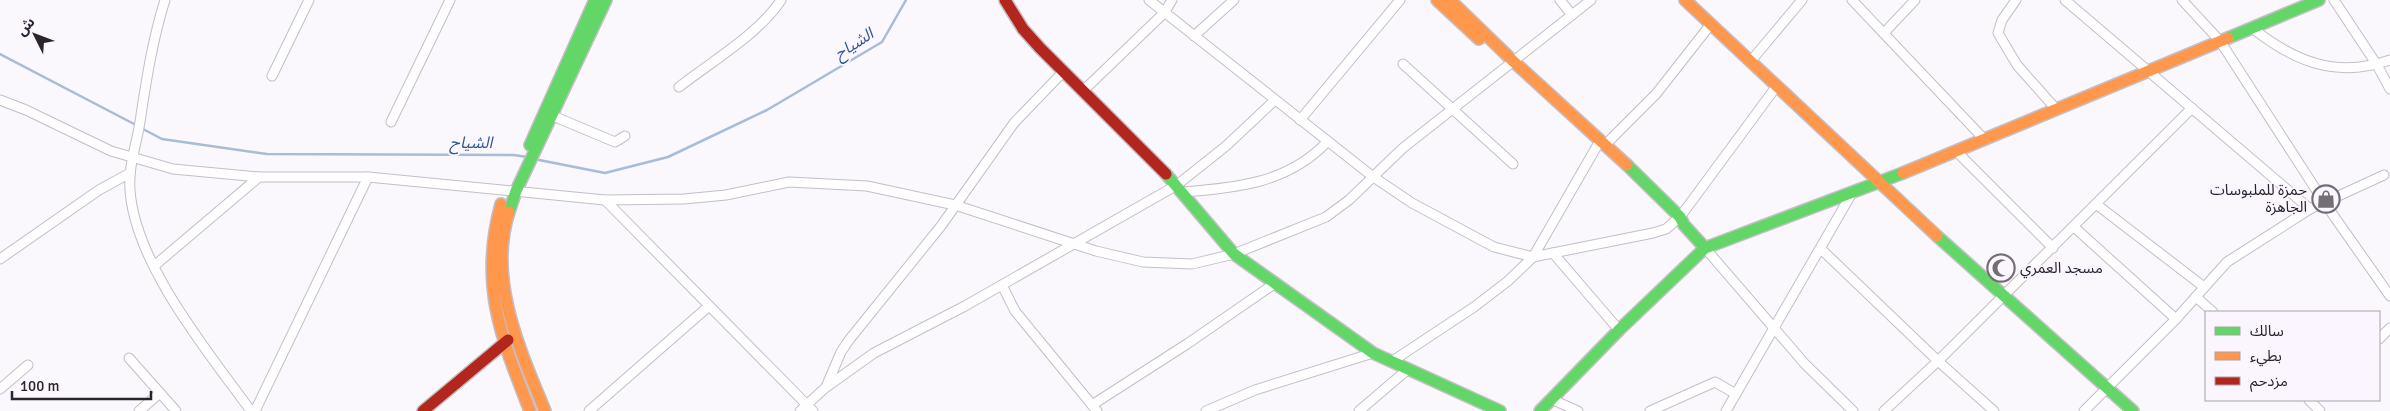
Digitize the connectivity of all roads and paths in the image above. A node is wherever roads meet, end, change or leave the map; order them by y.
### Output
1 (165, 0) edge
2 (309, 0) edge
3 (450, 0) edge
4 (595, 0) edge
5 (606, 0) edge
6 (781, 0) edge
7 (1005, 0) edge
8 (1149, 0) edge
9 (1172, 0) edge
10 (1234, 0) edge
11 (1400, 0) edge
12 (1437, 0) edge
13 (1450, 0) edge
14 (1560, 0) edge
15 (1591, 0) edge
16 (1685, 0) edge
17 (1802, 0) edge
18 (1852, 0) edge
19 (1915, 0) edge
20 (2016, 0) edge
21 (2065, 0) edge
22 (2182, 0) edge
23 (2319, 0) edge
24 (2334, 0) edge
25 (1164, 13) junction
26 (1572, 14) junction
27 (1711, 24) junction
28 (2252, 28) junction
29 (1884, 33) junction
30 (1194, 36) junction
31 (2220, 41) junction
32 (2390, 60) edge
33 (1750, 62) junction
34 (1510, 63) junction
35 (1403, 64) dead end
36 (2377, 65) junction
37 (2148, 70) junction
38 (1064, 71) junction
39 (272, 76) dead end
40 (680, 87) dead end
41 (1776, 87) junction
42 (2390, 88) edge
43 (1084, 90) junction
44 (0, 100) edge
45 (1275, 100) junction
46 (1453, 108) junction
47 (2192, 108) junction
48 (2056, 109) junction
49 (553, 116) junction
50 (1300, 120) junction
51 (391, 122) dead end
52 (626, 136) dead end
53 (1984, 139) junction
54 (1328, 142) junction
55 (1602, 145) junction
56 (533, 149) junction
57 (1956, 151) junction
58 (132, 158) junction
59 (1513, 164) dead end
60 (130, 172) junction
61 (2384, 175) dead end
62 (1372, 176) junction
63 (259, 177) junction
64 (368, 177) junction
65 (1881, 182) junction
66 (1180, 188) junction
67 (511, 191) junction
68 (1853, 191) junction
69 (606, 200) junction
70 (2324, 202) junction
71 (2096, 204) junction
72 (955, 205) junction
73 (2310, 208) junction
74 (1680, 221) junction
75 (2074, 227) junction
76 (1074, 244) junction
77 (1704, 248) junction
78 (2053, 248) junction
79 (1821, 249) junction
80 (1553, 253) junction
81 (1234, 254) junction
82 (1533, 257) junction
83 (0, 260) edge
84 (154, 266) junction
85 (1274, 284) junction
86 (1002, 285) junction
87 (2204, 288) junction
88 (2004, 296) junction
89 (2390, 296) edge
90 (2196, 297) junction
91 (709, 306) junction
92 (2212, 311) edge
93 (2176, 319) junction
94 (1775, 327) junction
95 (2390, 328) edge
96 (1619, 330) junction
97 (514, 336) junction
98 (2380, 338) edge
99 (503, 342) junction
100 (1373, 353) junction
101 (129, 358) dead end
102 (1938, 361) junction
103 (1391, 362) junction
104 (28, 364) dead end
105 (1407, 370) junction
106 (825, 388) junction
107 (0, 389) edge
108 (2108, 389) junction
109 (160, 393) junction
110 (1736, 394) junction
111 (1551, 400) junction
112 (2312, 404) edge
113 (1095, 408) edge
114 (807, 409) edge
115 (139, 411) edge
116 (176, 411) edge
117 (251, 411) edge
118 (255, 411) edge
119 (422, 411) edge
120 (530, 411) edge
121 (545, 411) edge
122 (590, 411) edge
123 (1206, 411) edge
124 (1359, 411) edge
125 (1500, 411) edge
126 (1540, 411) edge
127 (1578, 411) edge
128 (1650, 411) edge
129 (1726, 411) edge
130 (1853, 411) edge
131 (1884, 411) edge
132 (1994, 411) edge
133 (2084, 411) edge
134 (2133, 411) edge
135 (2320, 411) edge

1 - 58 street
2 - 39 street
3 - 51 street
4 - 56 street
5 - 49 street
6 - 40 street
7 - 38 street
8 - 25 street
9 - 25 street
10 - 30 street
11 - 50 street
12 - 34 street
13 - 34 street
14 - 26 street
15 - 26 street
16 - 27 street
17 - 33 street
18 - 29 street
19 - 29 street
20 - 48 street
21 - 37 street
22 - 31 street
23 - 28 street
24 - 36 street
25 - 30 street
25 - 43 street
26 - 34 street
27 - 33 street
27 - 55 street
28 - 31 street
28 - 36 street
29 - 53 street
30 - 45 street
31 - 37 street
31 - 70 street
32 - 36 street
33 - 41 street
34 - 46 street
34 - 55 street
35 - 46 street
36 - 42 street
37 - 47 street
37 - 48 street
38 - 43 street
38 - 72 street
41 - 65 street
41 - 74 street
43 - 66 street
44 - 58 street
45 - 50 street
45 - 66 street
46 - 59 street
46 - 62 street
47 - 71 street
47 - 73 street
48 - 53 street
49 - 52 street
49 - 56 street
50 - 54 street
53 - 57 street
54 - 62 street
54 - 66 street
55 - 74 street
55 - 82 street
56 - 67 street
57 - 65 street
57 - 78 street
58 - 60 street
58 - 63 street
60 - 83 street
60 - 84 street
61 - 70 street
62 - 81 street
62 - 82 street
63 - 64 street
63 - 84 street
64 - 67 street
64 - 118 street
65 - 68 street
65 - 88 street
66 - 76 street
66 - 81 street
67 - 69 street
67 - 97 street
67 - 99 street
68 - 77 street
68 - 79 street
69 - 72 street
69 - 91 street
70 - 73 street
70 - 89 street
71 - 75 street
71 - 87 street
72 - 76 street
72 - 106 street
73 - 87 street
74 - 77 street
74 - 80 street
75 - 78 street
75 - 93 street
76 - 81 street
76 - 86 street
77 - 94 street
77 - 96 street
78 - 88 street
79 - 94 street
79 - 102 street
80 - 82 street
80 - 96 street
81 - 85 street
82 - 103 street
84 - 117 street
85 - 100 street
85 - 113 street
86 - 106 street
86 - 113 street
87 - 90 street
88 - 102 street
88 - 108 street
90 - 92 street
90 - 93 street
91 - 114 street
91 - 122 street
93 - 108 street
94 - 110 street
94 - 130 street
95 - 98 street
96 - 111 street
97 - 99 street
97 - 121 street
99 - 119 street
99 - 120 street
100 - 103 street
100 - 123 street
101 - 109 street
102 - 131 street
102 - 132 street
103 - 105 street
104 - 107 street
105 - 124 street
105 - 125 street
106 - 114 street
108 - 133 street
108 - 134 street
109 - 115 street
109 - 116 street
110 - 128 street
110 - 129 street
111 - 126 street
111 - 127 street
112 - 135 street

